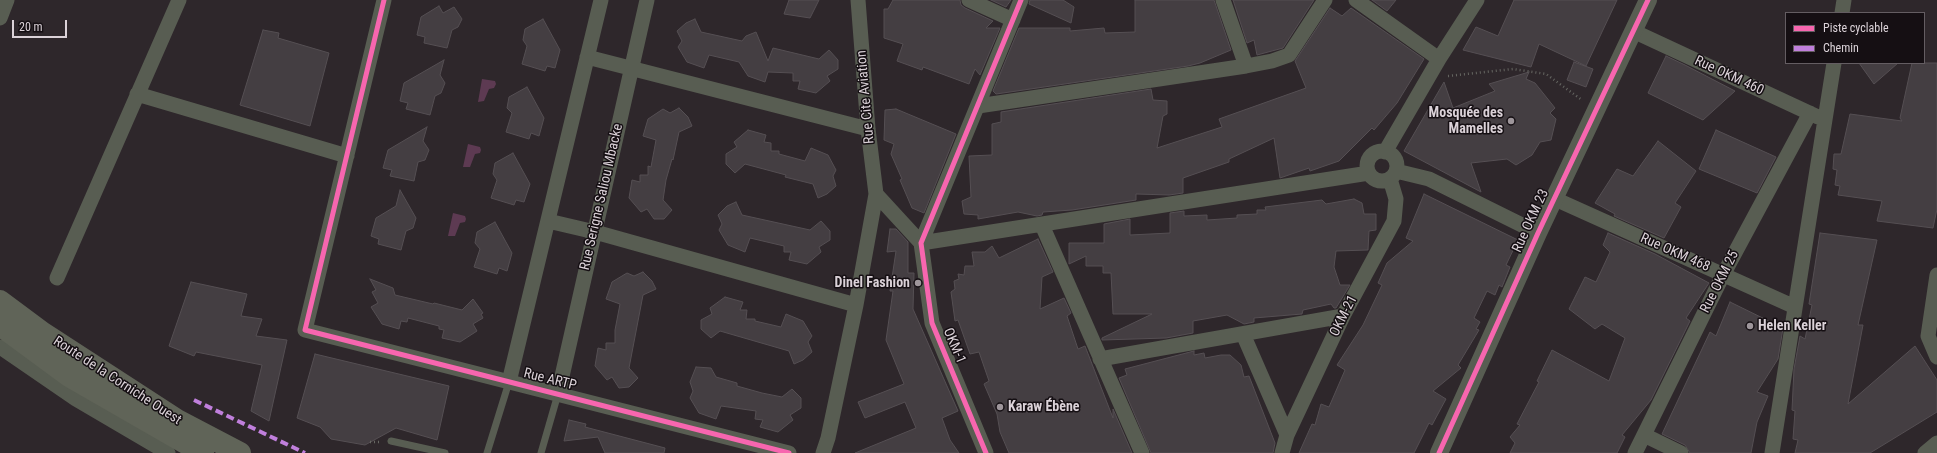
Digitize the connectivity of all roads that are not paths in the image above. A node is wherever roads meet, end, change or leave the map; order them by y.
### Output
1 (7, 0) edge
2 (179, 0) edge
3 (384, 0) edge
4 (601, 0) edge
5 (647, 0) edge
6 (858, 0) edge
7 (969, 0) edge
8 (1021, 0) edge
9 (1223, 0) edge
10 (1325, 0) edge
11 (1356, 0) edge
12 (1477, 0) edge
13 (1648, 0) edge
14 (1844, 0) edge
15 (1842, 12) edge
16 (0, 18) edge
17 (1013, 20) junction
18 (1633, 32) junction
19 (587, 58) junction
20 (1834, 64) edge
21 (1436, 65) junction
22 (1246, 66) junction
23 (631, 70) junction
24 (137, 94) junction
25 (978, 106) junction
26 (1810, 113) junction
27 (1825, 120) junction
28 (868, 129) junction
29 (1385, 152) junction
30 (347, 156) junction
31 (1369, 173) junction
32 (1393, 175) junction
33 (876, 194) junction
34 (1554, 199) junction
35 (548, 222) junction
36 (1042, 225) junction
37 (595, 232) junction
38 (1538, 233) junction
39 (921, 243) junction
40 (1723, 275) junction
41 (1937, 275) edge
42 (57, 278) dead end
43 (0, 301) edge
44 (856, 305) junction
45 (1795, 307) junction
46 (1342, 316) junction
47 (0, 325) edge
48 (1243, 334) junction
49 (0, 346) edge
50 (1937, 357) edge
51 (1100, 359) junction
52 (508, 382) junction
53 (558, 394) junction
54 (1287, 435) junction
55 (1644, 435) junction
56 (391, 441) dead end
57 (1937, 443) edge
58 (1441, 452) edge
59 (168, 453) edge
60 (203, 453) edge
61 (240, 453) edge
62 (445, 453) edge
63 (487, 453) edge
64 (541, 453) edge
65 (789, 453) edge
66 (823, 453) edge
67 (986, 453) edge
68 (1142, 453) edge
69 (1282, 453) edge
70 (1635, 453) edge
71 (1681, 453) edge
72 (1772, 453) edge
73 (1925, 453) edge

1 - 16 street
2 - 24 street
3 - 30 street
4 - 19 street
5 - 23 street, Rue Serigne Saliou Mbacke
6 - 28 street, Rue Cite Aviation
7 - 17 street
8 - 17 street
9 - 22 street
10 - 22 street
11 - 21 street
12 - 21 street
13 - 18 street, Rue OKM 23
14 - 15 street
17 - 25 street
18 - 26 street, Rue OKM 460
18 - 34 street, Rue OKM 23
19 - 23 street
19 - 35 street
20 - 27 street
21 - 29 street
22 - 25 street
23 - 28 street
23 - 37 street, Rue Serigne Saliou Mbacke
24 - 30 street
24 - 42 street
25 - 39 street
26 - 27 street, Rue OKM 460
26 - 40 street, Rue OKM 25
27 - 45 street
28 - 33 street, Rue Cite Aviation
29 - 31 street
29 - 32 street
30 - 52 street, Rue ARTP
31 - 32 street
31 - 36 street
32 - 38 street
32 - 46 street, OKM-21
33 - 39 street
33 - 44 street, Rue Cite Aviation
34 - 38 street, Rue OKM 23
34 - 40 street, Rue OKM 468
35 - 37 street
35 - 52 street
36 - 39 street
36 - 51 street
37 - 44 street
37 - 53 street, Rue Serigne Saliou Mbacke
38 - 58 street, Rue OKM 23
39 - 67 street, OKM-1
40 - 45 street, Rue OKM 468
40 - 55 street, Rue OKM 25
41 - 50 street
43 - 61 highway, Route de la Corniche Ouest
44 - 66 street, Rue Cite Aviation
45 - 72 street
46 - 48 street
46 - 54 street, OKM-21
47 - 60 highway, Route de la Corniche Ouest
48 - 51 street
48 - 54 street
49 - 59 street
51 - 68 street
52 - 53 street, Rue ARTP
52 - 63 lane
53 - 64 lane
53 - 65 street, Rue ARTP
54 - 69 street, OKM-21
55 - 70 street, Rue OKM 25
55 - 71 street
56 - 62 lane
57 - 73 street

